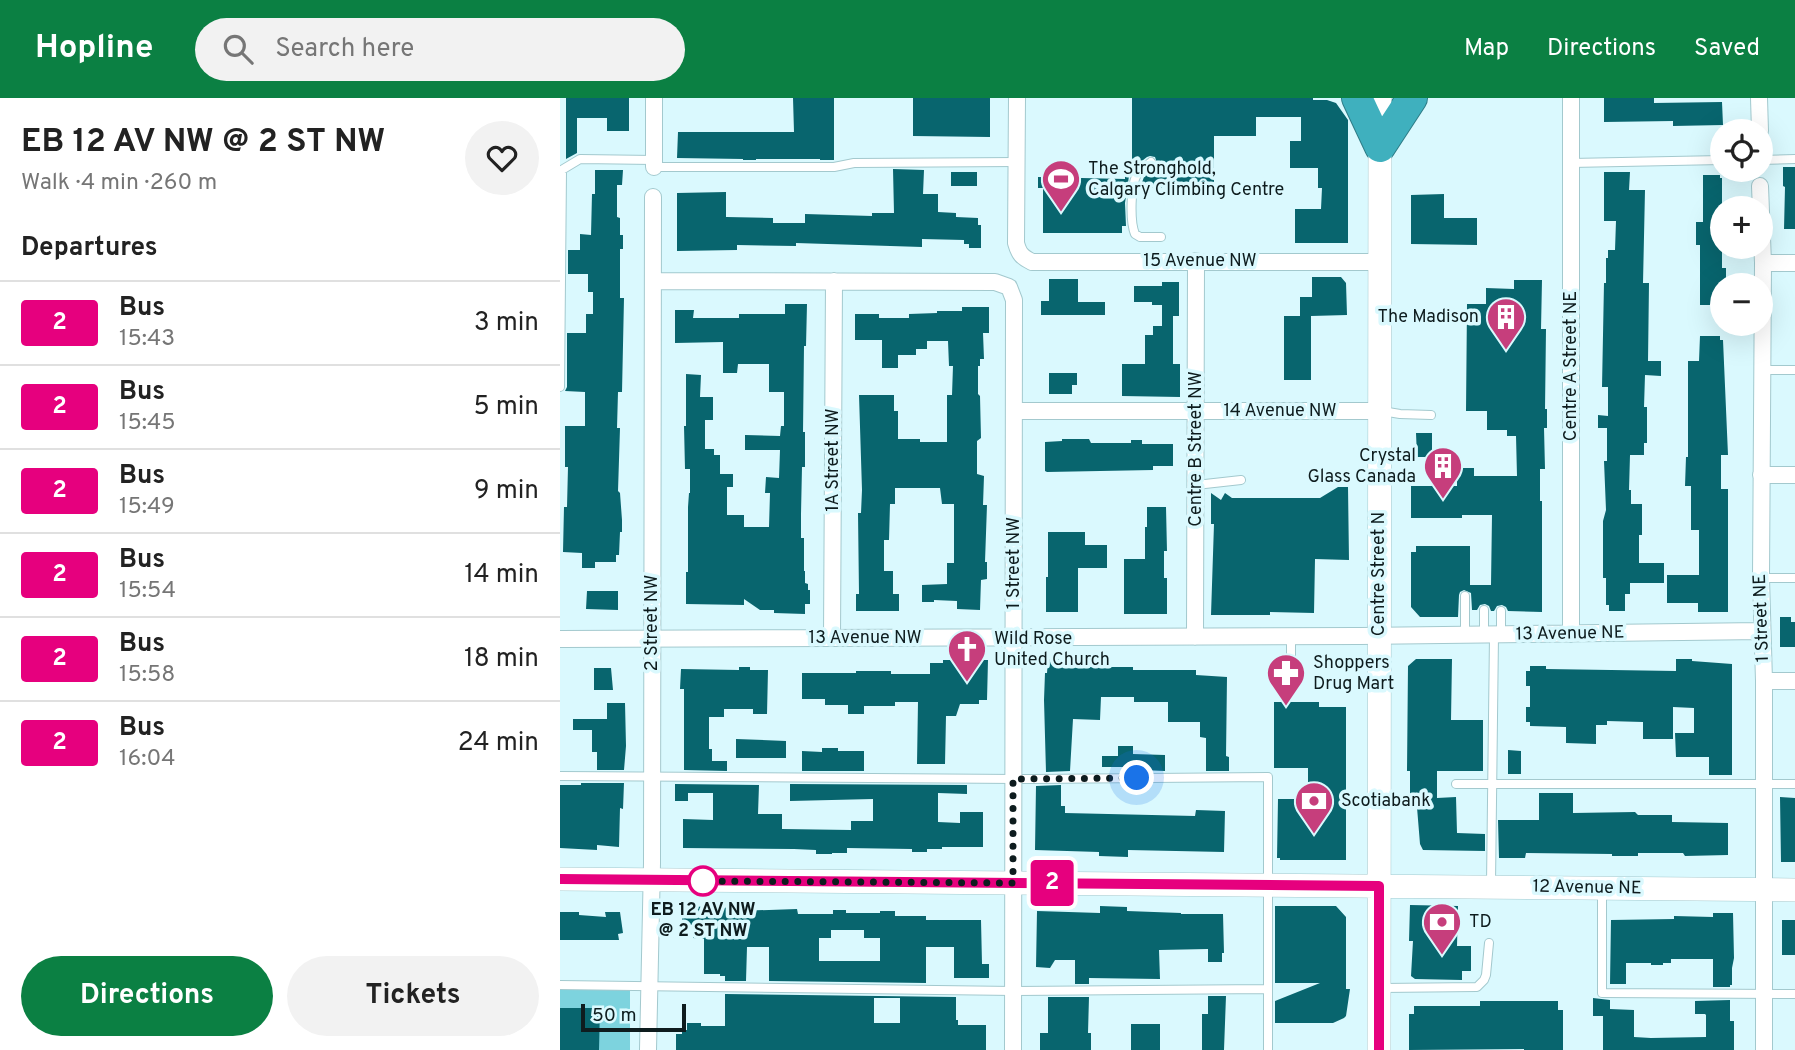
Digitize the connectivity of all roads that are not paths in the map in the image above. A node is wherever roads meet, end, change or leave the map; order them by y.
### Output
1 (654, 98) edge
2 (1017, 98) edge
3 (1357, 98) edge
4 (1380, 98) edge
5 (1412, 98) edge
6 (1571, 98) edge
7 (1759, 98) edge
8 (1759, 119) edge
9 (1380, 146) junction
10 (1795, 159) edge
11 (1710, 160) edge
12 (1773, 160) edge
13 (1017, 162) junction
14 (1151, 162) dead end
15 (1571, 163) junction
16 (654, 164) junction
17 (561, 171) edge
18 (1760, 186) dead end
19 (653, 197) dead end
20 (1161, 237) dead end
21 (1196, 261) junction
22 (1380, 262) junction
23 (1763, 263) junction
24 (1795, 263) edge
25 (653, 281) junction
26 (834, 281) junction
27 (1762, 370) junction
28 (1795, 370) edge
29 (560, 387) edge
30 (1014, 411) junction
31 (1196, 411) junction
32 (1379, 411) junction
33 (1431, 415) dead end
34 (1761, 475) junction
35 (1795, 475) edge
36 (1241, 480) dead end
37 (1195, 485) junction
38 (1760, 578) junction
39 (1795, 578) edge
40 (1465, 596) dead end
41 (1484, 611) dead end
42 (1501, 611) dead end
43 (1761, 631) junction
44 (1571, 634) junction
45 (1465, 635) junction
46 (1493, 635) junction
47 (1291, 636) junction
48 (1379, 636) junction
49 (1014, 637) junction
50 (1195, 637) junction
51 (652, 638) junction
52 (832, 638) junction
53 (560, 639) edge
54 (1291, 679) dead end
55 (1764, 681) junction
56 (1795, 681) edge
57 (560, 776) edge
58 (651, 777) junction
59 (1013, 779) junction
60 (1764, 783) junction
61 (1456, 784) dead end
62 (1795, 784) edge
63 (1493, 785) junction
64 (560, 879) edge
65 (651, 880) junction
66 (1013, 883) junction
67 (1269, 885) junction
68 (1379, 886) junction
69 (1491, 887) junction
70 (1602, 888) junction
71 (1763, 889) junction
72 (1795, 890) edge
73 (1489, 943) dead end
74 (560, 985) edge
75 (649, 986) junction
76 (1379, 988) junction
77 (1268, 989) junction
78 (1014, 991) junction
79 (1764, 994) junction
80 (1795, 994) edge
81 (648, 1050) edge
82 (1013, 1050) edge
83 (1268, 1050) edge
84 (1379, 1050) edge
85 (1764, 1050) edge

1 - 16 street
2 - 13 street
3 - 9 highway
4 - 9 street, Centre Street N
5 - 9 highway
6 - 15 street, Centre A Street NE
7 - 8 street
9 - 22 street, Centre Street N
10 - 12 lane
11 - 15 lane
13 - 16 lane
13 - 21 street, 15 Avenue NW
14 - 20 lane
15 - 44 street, Centre A Street NE
16 - 17 lane
17 - 29 lane
18 - 23 street, 1 Street NE
19 - 25 street, 2 Street NW
21 - 22 street, 15 Avenue NW
21 - 31 street, Centre B Street NW
22 - 32 street, Centre Street N
23 - 24 street
23 - 27 street, 1 Street NE
25 - 26 street
25 - 51 street, 2 Street NW
26 - 30 street, 1 Street NW
26 - 52 street, 1A Street NW
27 - 28 lane
27 - 34 street, 1 Street NE
30 - 31 street, 14 Avenue NW
30 - 49 street, 1 Street NW
31 - 32 street, 14 Avenue NW
31 - 37 street, Centre B Street NW
32 - 33 lane
32 - 48 street, Centre Street N
34 - 35 street
34 - 38 street, 1 Street NE
36 - 37 lane
37 - 50 street, Centre B Street NW
38 - 39 lane
38 - 43 street, 1 Street NE
40 - 45 lane
41 - 46 lane
42 - 46 lane
43 - 44 street, 13 Avenue NE
43 - 55 street, 1 Street NE
44 - 46 street, 13 Avenue NE
45 - 46 street, 13 Avenue NE
45 - 48 street, 13 Avenue NE
46 - 63 lane
47 - 48 street, 13 Avenue NW
47 - 50 street, 13 Avenue NW
47 - 54 lane
48 - 68 street, Centre Street N
49 - 50 street, 13 Avenue NW
49 - 52 street, 13 Avenue NW
49 - 59 street, 1 Street NW
51 - 52 street, 13 Avenue NW
51 - 53 street, 13 Avenue NW
51 - 58 street, 2 Street NW
55 - 56 street
55 - 60 street, 1 Street NE
57 - 58 lane
58 - 59 lane
58 - 65 street, 2 Street NW
59 - 66 street, 1 Street NW
59 - 67 lane
60 - 62 lane
60 - 63 lane
60 - 71 street, 1 Street NE
61 - 63 lane
63 - 69 lane
64 - 65 street, 12 Avenue NE
65 - 66 street, 12 Avenue NE
65 - 75 street, 2 Street NW
66 - 67 street, 12 Avenue NE
66 - 78 street, 1 Street NW
67 - 68 street, 12 Avenue NE
67 - 77 lane
68 - 69 street, 12 Avenue NE
68 - 76 street, Centre Street N
69 - 70 street, 12 Avenue NE
70 - 71 street, 12 Avenue NE
70 - 79 lane
71 - 72 street, 12 Avenue NE
71 - 79 street, 1 Street NE
73 - 76 lane
74 - 75 lane
75 - 78 lane
75 - 81 street, 2 Street NW
76 - 84 street, Centre Street N
77 - 78 lane
77 - 83 lane
78 - 82 street, 1 Street NW
79 - 80 lane
79 - 85 street, 1 Street NE

